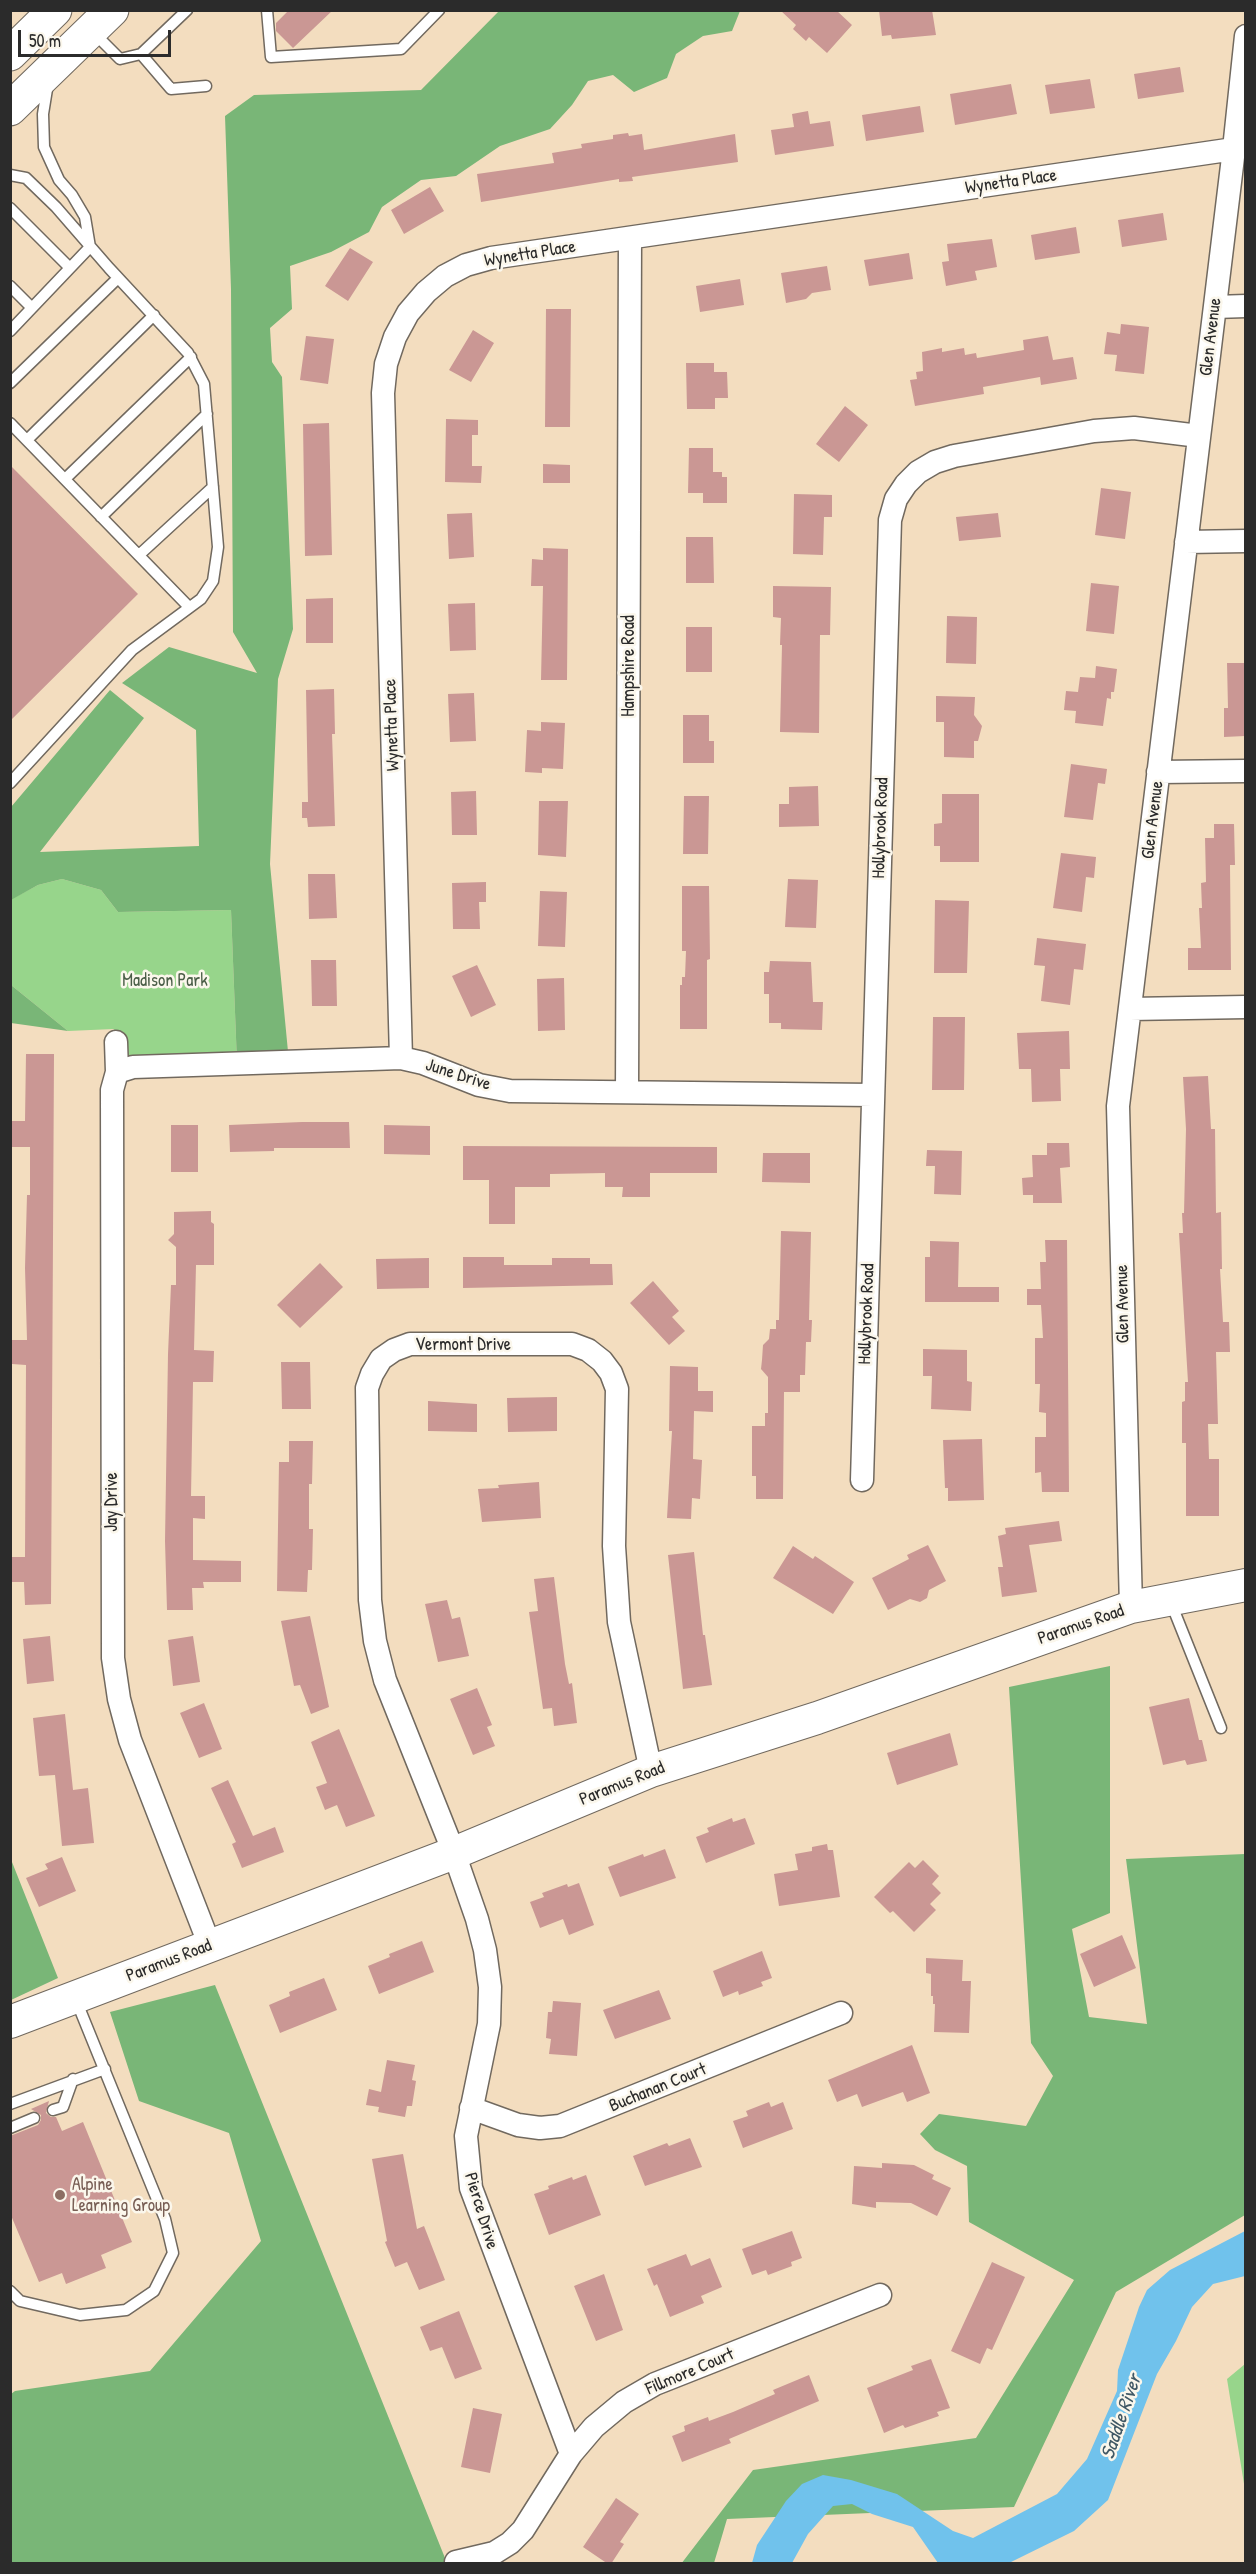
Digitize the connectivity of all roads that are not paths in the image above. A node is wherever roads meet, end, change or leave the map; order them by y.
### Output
1 (187, 10) edge
2 (267, 10) edge
3 (439, 10) edge
4 (48, 14) edge
5 (102, 20) edge
6 (1245, 36) edge
7 (10, 54) edge
8 (141, 54) junction
9 (50, 70) junction
10 (1244, 79) edge
11 (206, 86) dead end
12 (10, 109) edge
13 (1234, 149) junction
14 (10, 175) edge
15 (10, 208) edge
16 (630, 239) junction
17 (90, 247) junction
18 (70, 268) junction
19 (118, 278) junction
20 (10, 286) edge
21 (1245, 306) edge
22 (1215, 307) junction
23 (32, 308) junction
24 (154, 315) junction
25 (10, 331) edge
26 (191, 357) junction
27 (10, 383) edge
28 (207, 414) junction
29 (10, 423) edge
30 (1199, 436) junction
31 (27, 440) junction
32 (64, 479) junction
33 (213, 487) junction
34 (101, 517) junction
35 (1245, 541) edge
36 (1186, 542) junction
37 (139, 555) junction
38 (189, 607) junction
39 (1245, 771) edge
40 (1158, 772) junction
41 (10, 783) edge
42 (1245, 1007) edge
43 (1130, 1009) junction
44 (116, 1042) dead end
45 (401, 1058) junction
46 (117, 1072) junction
47 (627, 1092) junction
48 (873, 1095) junction
49 (862, 1480) dead end
50 (1245, 1585) edge
51 (1170, 1600) junction
52 (1131, 1607) junction
53 (1221, 1728) dead end
54 (651, 1772) junction
55 (454, 1853) junction
56 (210, 1946) junction
57 (75, 1997) junction
58 (841, 2013) dead end
59 (10, 2022) edge
60 (105, 2069) junction
61 (74, 2079) junction
62 (10, 2104) edge
63 (471, 2108) junction
64 (53, 2110) dead end
65 (34, 2118) dead end
66 (10, 2128) edge
67 (10, 2291) edge
68 (880, 2295) dead end
69 (571, 2454) junction
70 (456, 2562) edge

1 - 8 lane
2 - 3 lane
4 - 7 highway
5 - 8 lane
5 - 9 highway
6 - 10 street, Glen Avenue
8 - 11 lane
9 - 12 highway
9 - 17 lane
10 - 13 street, Glen Avenue
13 - 16 street, Wynetta Place
13 - 22 street, Glen Avenue
14 - 17 lane
15 - 18 lane
16 - 45 street, Wynetta Place
16 - 47 street, Hampshire Road
17 - 18 lane
17 - 19 lane
18 - 23 lane
19 - 24 lane
19 - 27 lane
20 - 23 lane
21 - 22 street
22 - 30 street, Glen Avenue
23 - 25 lane
24 - 26 lane
24 - 31 lane
26 - 28 lane
26 - 32 lane
28 - 33 lane
28 - 34 lane
29 - 31 lane
30 - 36 street, Glen Avenue
30 - 48 street, Hollybrook Road
31 - 32 lane
32 - 34 lane
33 - 37 lane
33 - 38 lane
34 - 37 lane
35 - 36 street
36 - 40 street, Glen Avenue
37 - 38 lane
38 - 41 lane
39 - 40 street
40 - 43 street, Glen Avenue
42 - 43 street
43 - 52 street, Glen Avenue
44 - 46 street, Jay Drive
45 - 46 street, June Drive
45 - 47 street, June Drive
46 - 56 street, Jay Drive
47 - 48 street, June Drive
48 - 49 street, Hollybrook Road
50 - 51 main road, Paramus Road
51 - 52 main road, Paramus Road
51 - 53 lane
52 - 54 main road, Paramus Road
54 - 55 main road, Paramus Road
54 - 55 street, Vermont Drive
55 - 56 main road, Paramus Road
55 - 63 street, Pierce Drive
56 - 57 main road, Paramus Road
57 - 59 main road, Paramus Road
57 - 60 lane
58 - 63 street, Buchanan Court
60 - 61 lane
60 - 67 lane
61 - 62 lane
61 - 64 lane
63 - 69 street, Pierce Drive
65 - 66 lane
68 - 69 street, Fillmore Court
69 - 70 street, Fillmore Court

